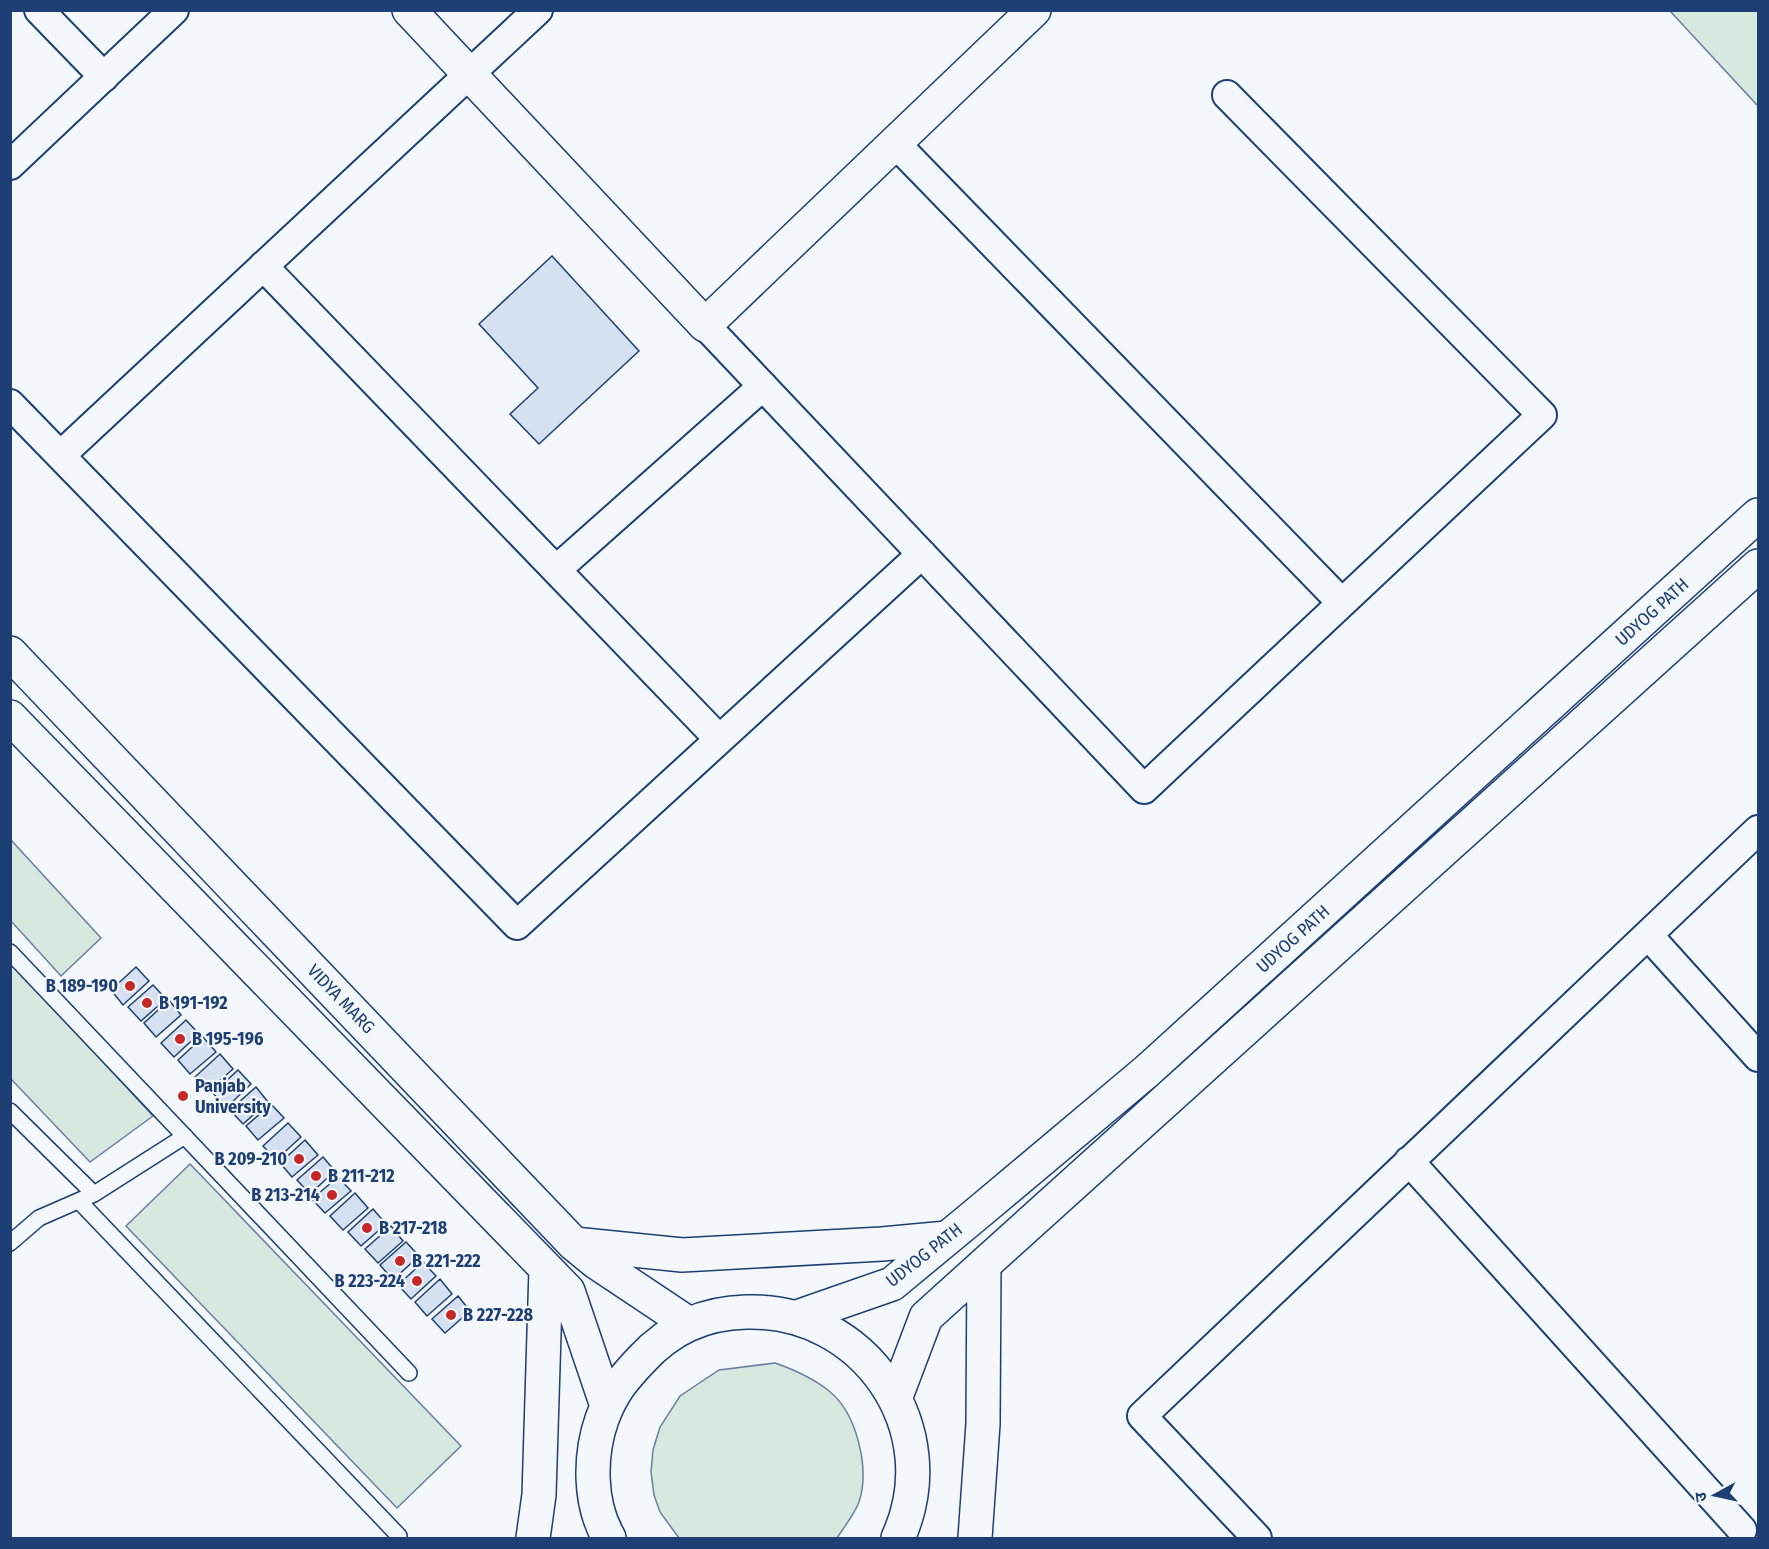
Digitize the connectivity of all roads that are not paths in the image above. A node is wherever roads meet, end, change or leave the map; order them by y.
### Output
1 (39, 10) edge
2 (174, 10) edge
3 (409, 10) edge
4 (538, 10) edge
5 (1034, 10) edge
6 (469, 75) junction
7 (104, 77) junction
8 (1227, 95) dead end
9 (895, 143) junction
10 (10, 165) edge
11 (263, 266) junction
12 (705, 325) junction
13 (763, 386) junction
14 (10, 404) edge
15 (61, 455) junction
16 (1758, 515) edge
17 (922, 554) junction
18 (1758, 566) edge
19 (556, 570) junction
20 (1342, 603) junction
21 (10, 653) edge
22 (10, 717) edge
23 (719, 739) junction
24 (1758, 830) edge
25 (1648, 935) junction
26 (10, 951) edge
27 (1758, 1057) edge
28 (10, 1111) edge
29 (185, 1136) junction
30 (1409, 1161) junction
31 (94, 1194) junction
32 (79, 1201) junction
33 (947, 1238) junction
34 (10, 1243) edge
35 (574, 1244) junction
36 (984, 1265) junction
37 (546, 1269) junction
38 (797, 1317) junction
39 (689, 1324) junction
40 (409, 1373) dead end
41 (895, 1399) junction
42 (607, 1406) junction
43 (597, 1508) junction
44 (1745, 1527) edge
45 (399, 1536) dead end
46 (900, 1537) edge
47 (533, 1539) edge
48 (583, 1539) edge
49 (609, 1539) edge
50 (975, 1539) edge
51 (1257, 1539) edge

1 - 7 street
2 - 7 street
3 - 6 main road
4 - 6 street
5 - 9 main road
6 - 11 street
6 - 12 main road
7 - 10 street
8 - 20 street
9 - 12 main road
9 - 20 street
11 - 15 street
11 - 19 street
12 - 13 street
13 - 17 street
13 - 19 street
14 - 15 street
15 - 23 street
16 - 33 main road, UDYOG PATH
17 - 20 street
17 - 23 street
18 - 36 main road, UDYOG PATH
19 - 23 street
21 - 35 main road, VIDYA MARG
22 - 37 main road
24 - 25 street
25 - 27 street
25 - 30 street
26 - 29 lane
28 - 31 lane
29 - 31 lane
29 - 40 lane
30 - 44 street
30 - 51 street
31 - 32 lane
32 - 34 lane
32 - 45 lane
33 - 35 main road
33 - 38 main road, UDYOG PATH
35 - 39 main road, VIDYA MARG
36 - 41 main road, UDYOG PATH
36 - 50 main road
37 - 42 main road
37 - 47 main road
38 - 39 main road
38 - 41 main road
39 - 42 main road
41 - 46 main road
42 - 43 main road
43 - 48 main road
43 - 49 main road

